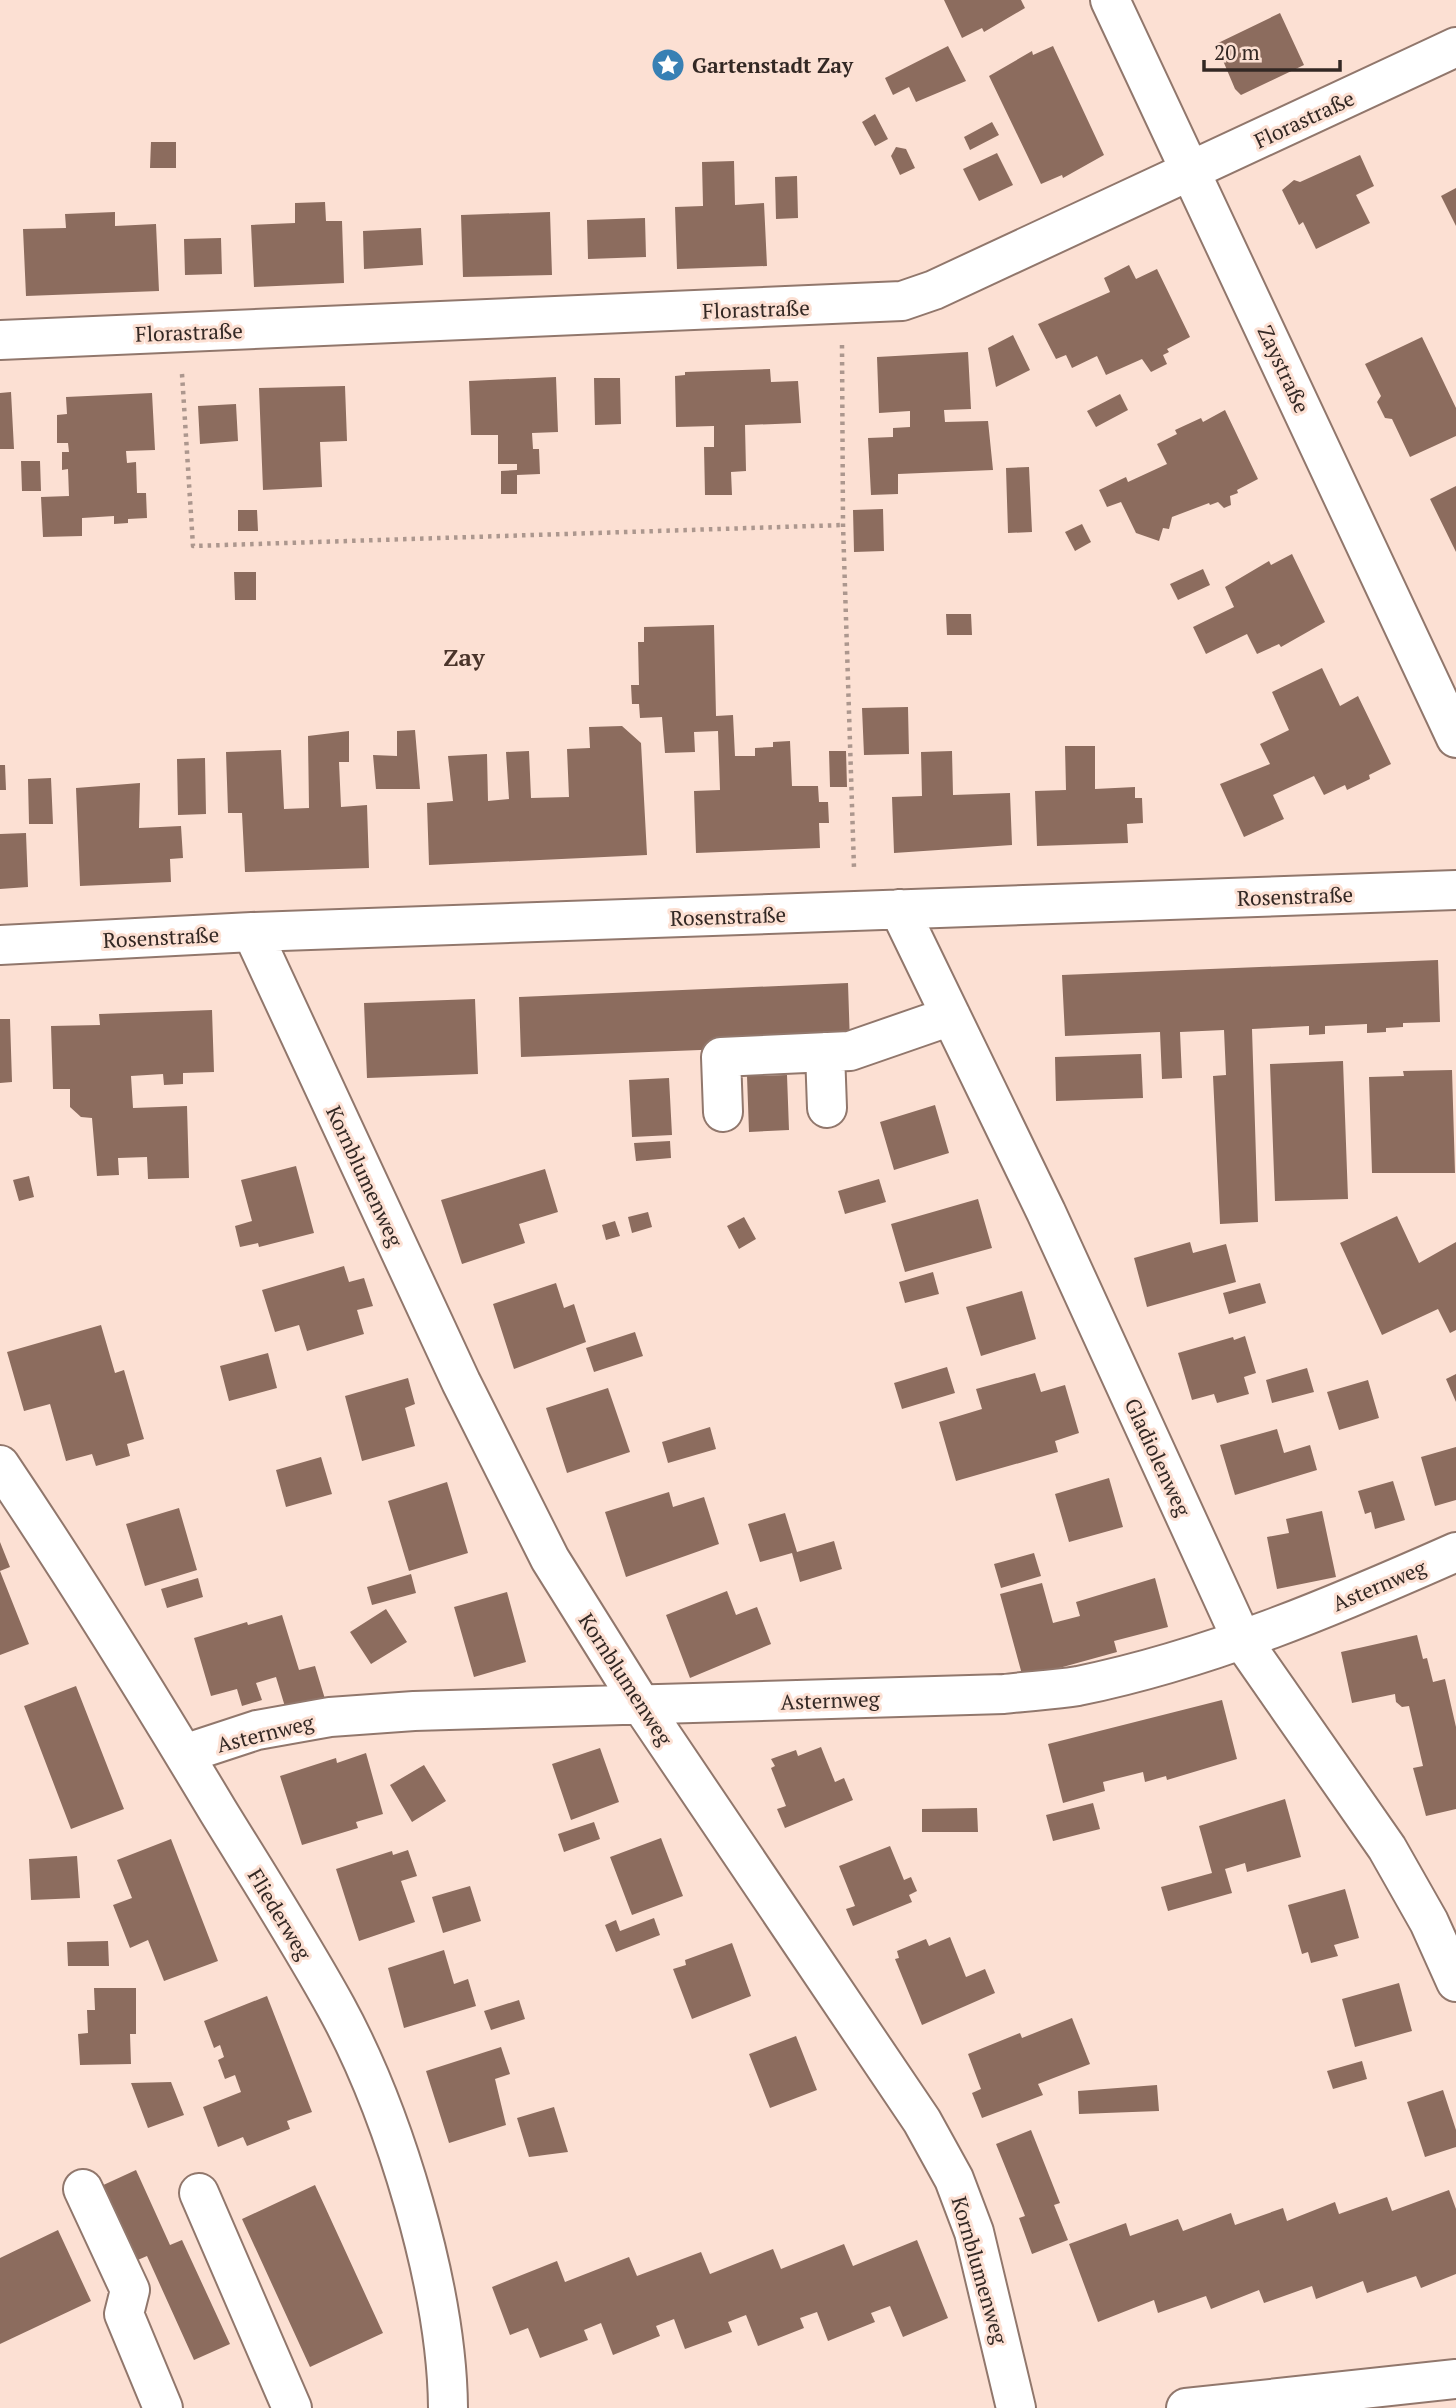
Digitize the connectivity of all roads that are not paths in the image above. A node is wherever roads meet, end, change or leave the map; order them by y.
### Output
1 (1110, 0) edge
2 (1456, 47) edge
3 (1192, 172) junction
4 (0, 340) edge
5 (1456, 738) edge
6 (1456, 890) edge
7 (899, 909) junction
8 (252, 932) junction
9 (0, 944) edge
10 (951, 1016) junction
11 (825, 1052) junction
12 (827, 1108) dead end
13 (723, 1112) dead end
14 (0, 1465) edge
15 (1456, 1552) edge
16 (1242, 1640) junction
17 (642, 1706) junction
18 (184, 1754) junction
19 (1456, 1982) edge
20 (83, 2189) dead end
21 (199, 2193) dead end
22 (1456, 2379) edge
23 (163, 2408) edge
24 (292, 2408) edge
25 (448, 2408) edge
26 (1016, 2408) edge
27 (1186, 2408) edge

1 - 3 street, Zaystraße
2 - 3 street, Florastraße
3 - 4 street, Florastraße
3 - 5 street, Zaystraße
6 - 7 street, Rosenstraße
7 - 8 street, Rosenstraße
7 - 10 street, Gladiolenweg
8 - 9 street, Rosenstraße
8 - 17 street, Kornblumenweg
10 - 11 street
10 - 16 street, Gladiolenweg
11 - 12 street
11 - 13 street
14 - 18 street, Fliederweg
15 - 16 street, Asternweg
16 - 17 street, Asternweg
16 - 19 street, Gladiolenweg
17 - 18 street, Asternweg
17 - 26 street, Kornblumenweg
18 - 25 street, Fliederweg
20 - 23 street
21 - 24 street
22 - 27 street

